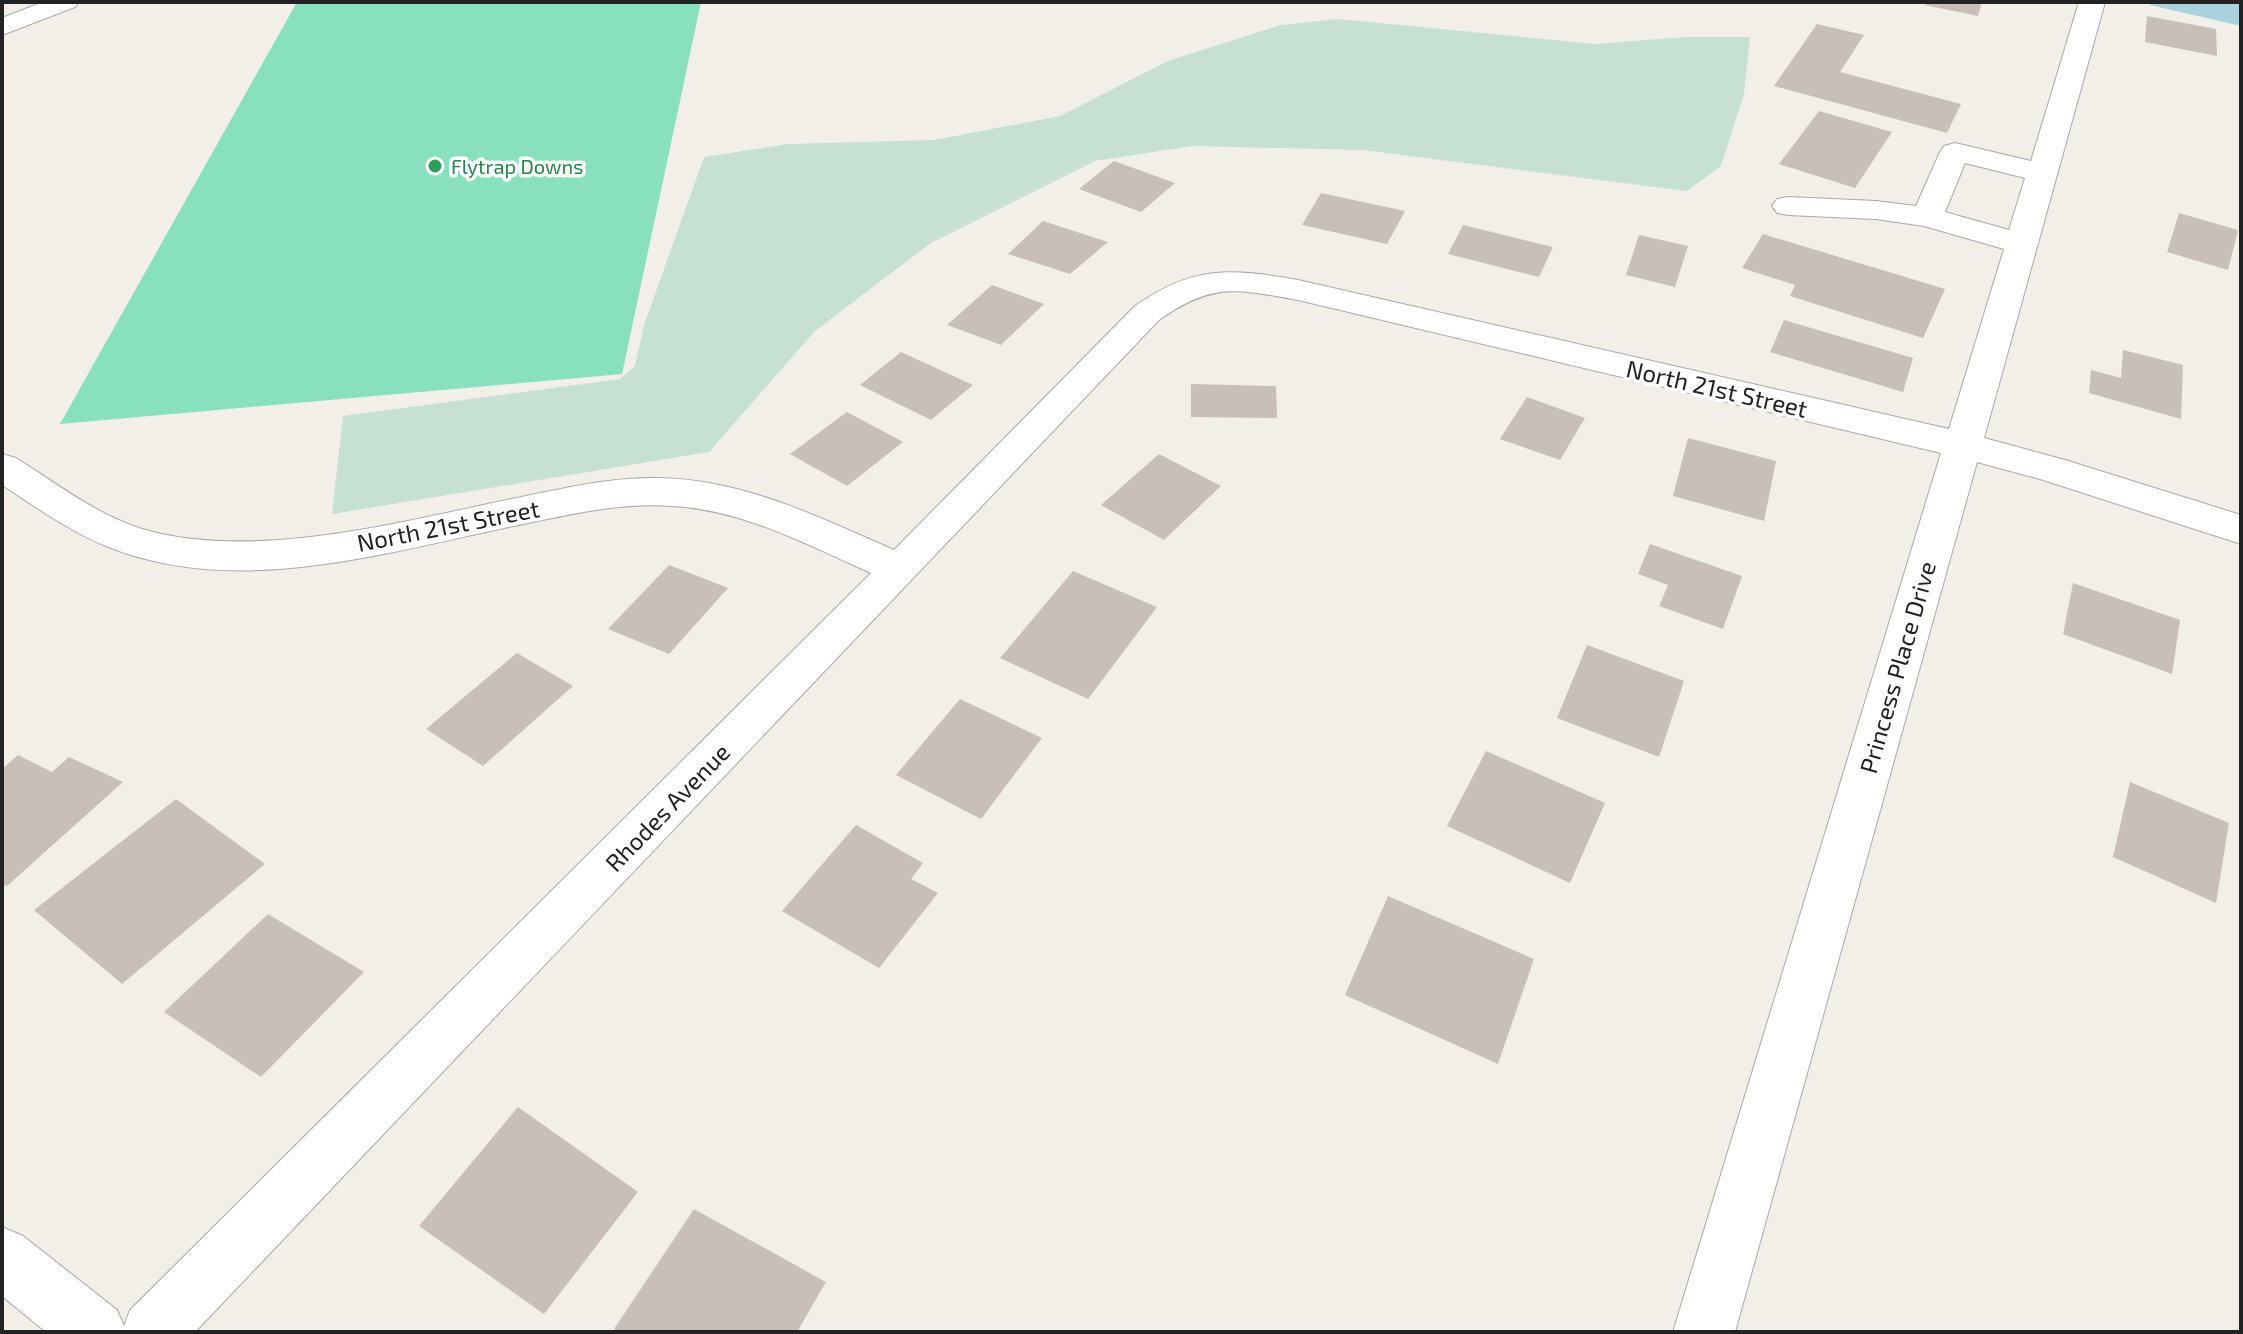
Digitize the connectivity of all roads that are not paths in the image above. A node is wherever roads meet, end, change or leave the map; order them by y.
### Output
1 (66, 2) edge
2 (2092, 2) edge
3 (2, 27) edge
4 (2042, 173) junction
5 (1788, 206) dead end
6 (1927, 217) junction
7 (2020, 243) junction
8 (1186, 286) joint
9 (1961, 445) junction
10 (2, 467) edge
11 (2241, 530) edge
12 (900, 569) junction
13 (2, 1257) edge
14 (95, 1332) edge
15 (152, 1332) edge
16 (1704, 1332) edge

1 - 3 street
2 - 4 street, Princess Place Drive
4 - 6 street
4 - 7 street, Princess Place Drive
5 - 6 street
6 - 7 street
7 - 9 street, Princess Place Drive
8 - 9 street, North 21st Street
8 - 12 street, Rhodes Avenue
9 - 11 street, North 21st Street
9 - 16 street, Princess Place Drive
10 - 12 street, North 21st Street
12 - 15 street, Rhodes Avenue
13 - 14 street

